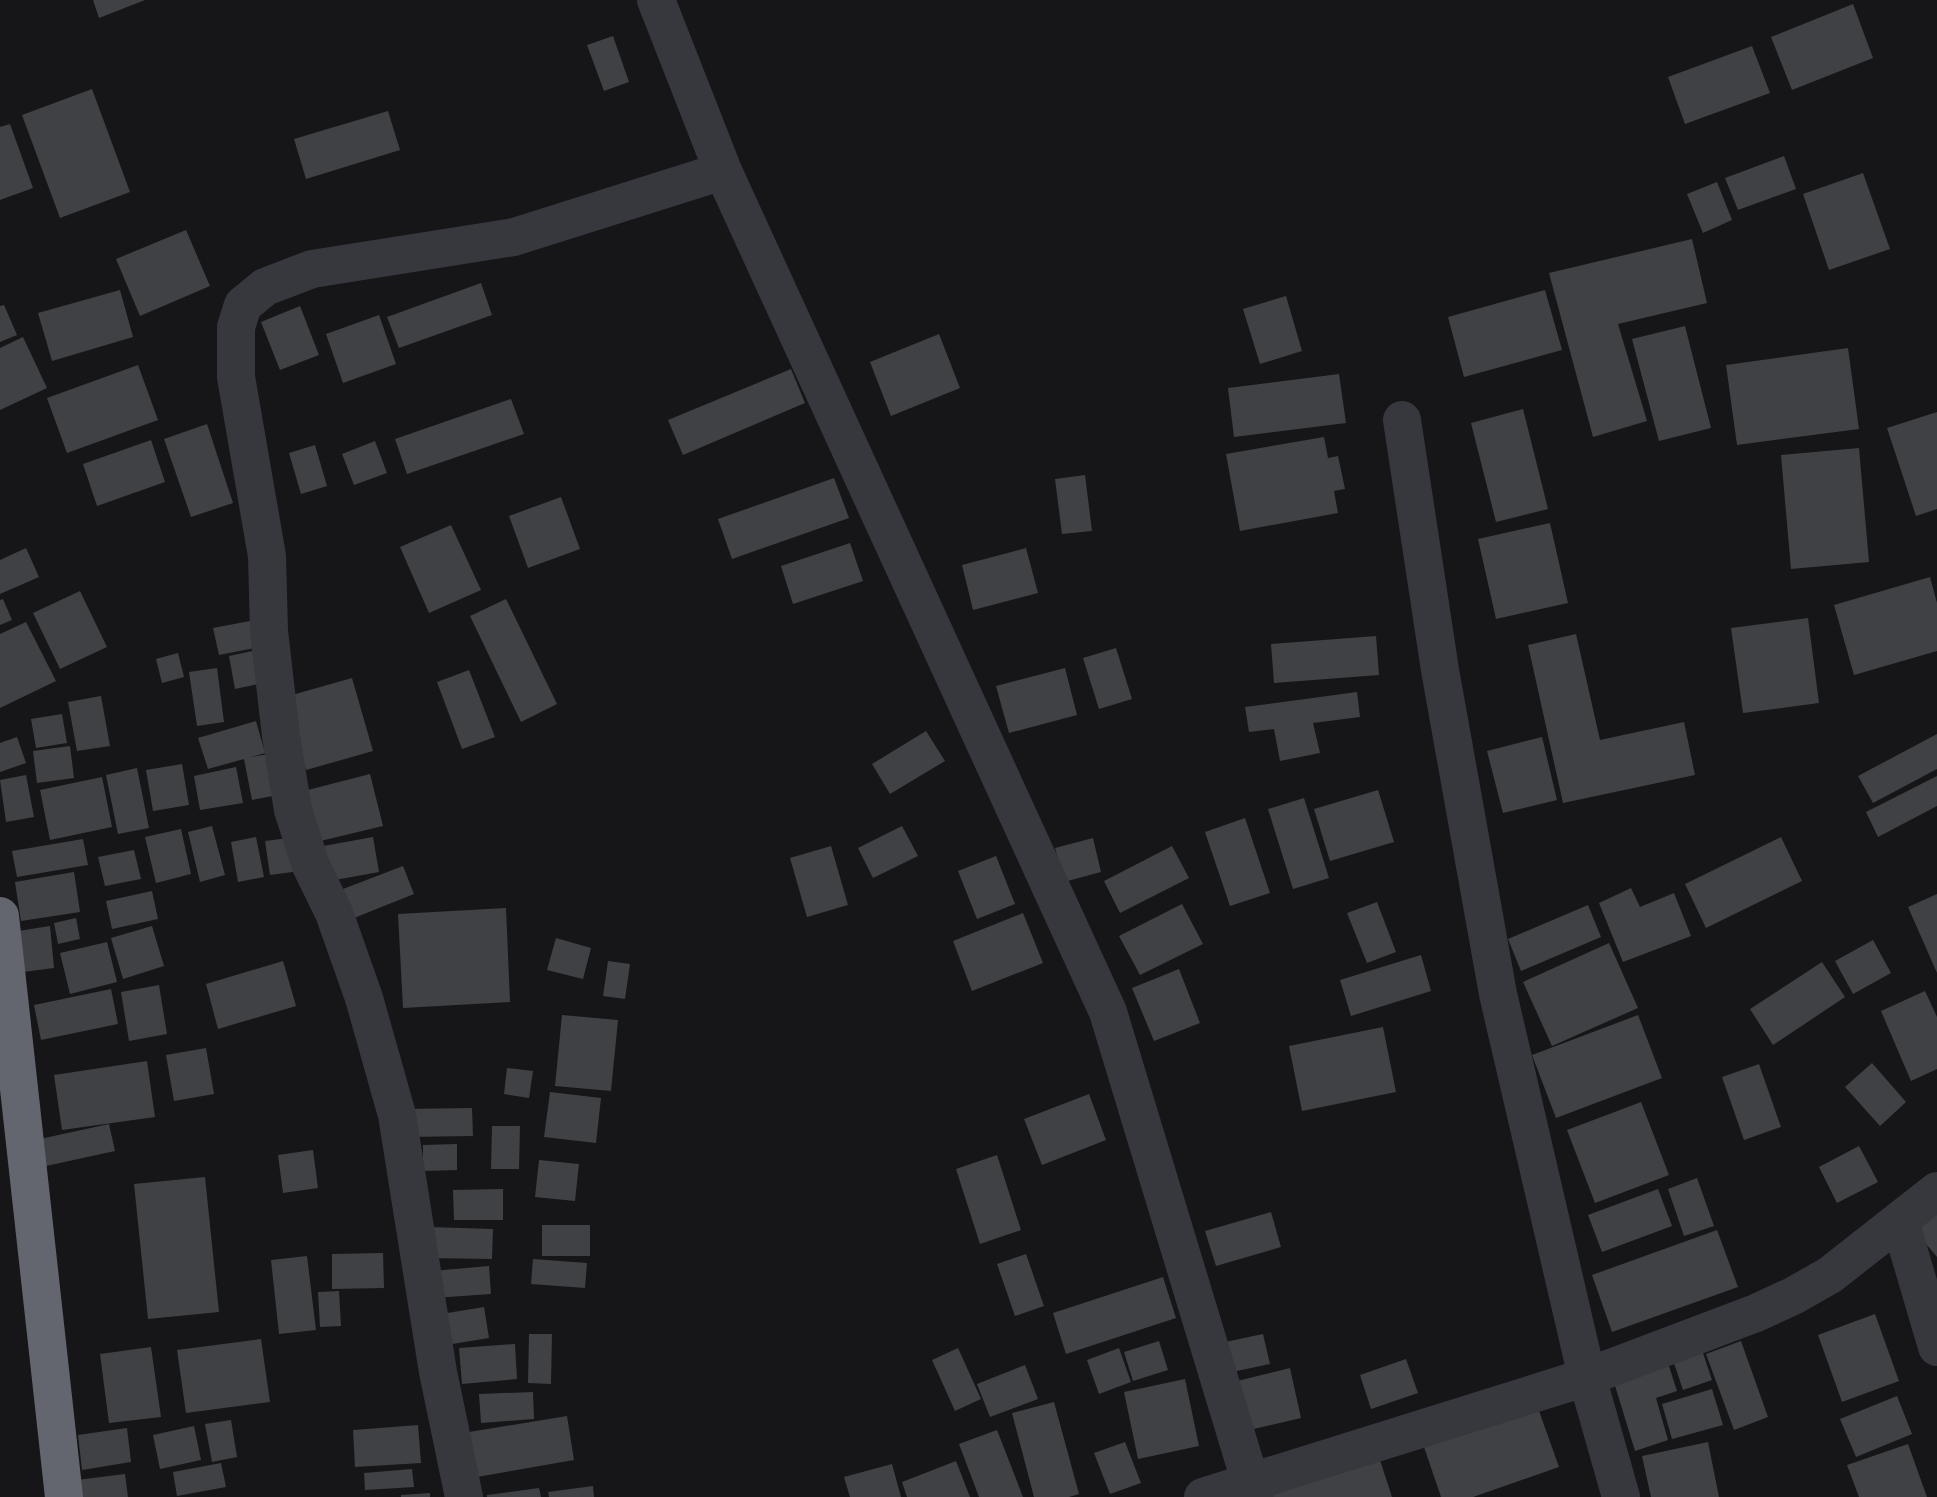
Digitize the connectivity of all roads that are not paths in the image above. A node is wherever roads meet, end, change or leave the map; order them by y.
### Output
1 (656, 0) edge
2 (723, 171) junction
3 (1402, 420) dead end
4 (0, 916) edge
5 (1937, 1191) edge
6 (1900, 1221) junction
7 (1937, 1347) edge
8 (1587, 1377) junction
9 (1253, 1489) edge
10 (64, 1497) edge
11 (464, 1497) edge
12 (1203, 1497) edge
13 (1621, 1497) edge

1 - 2 street
2 - 9 street
2 - 11 street
3 - 8 street
4 - 10 highway
5 - 6 street
6 - 7 street
6 - 8 street
8 - 9 street
8 - 13 street
9 - 12 street

